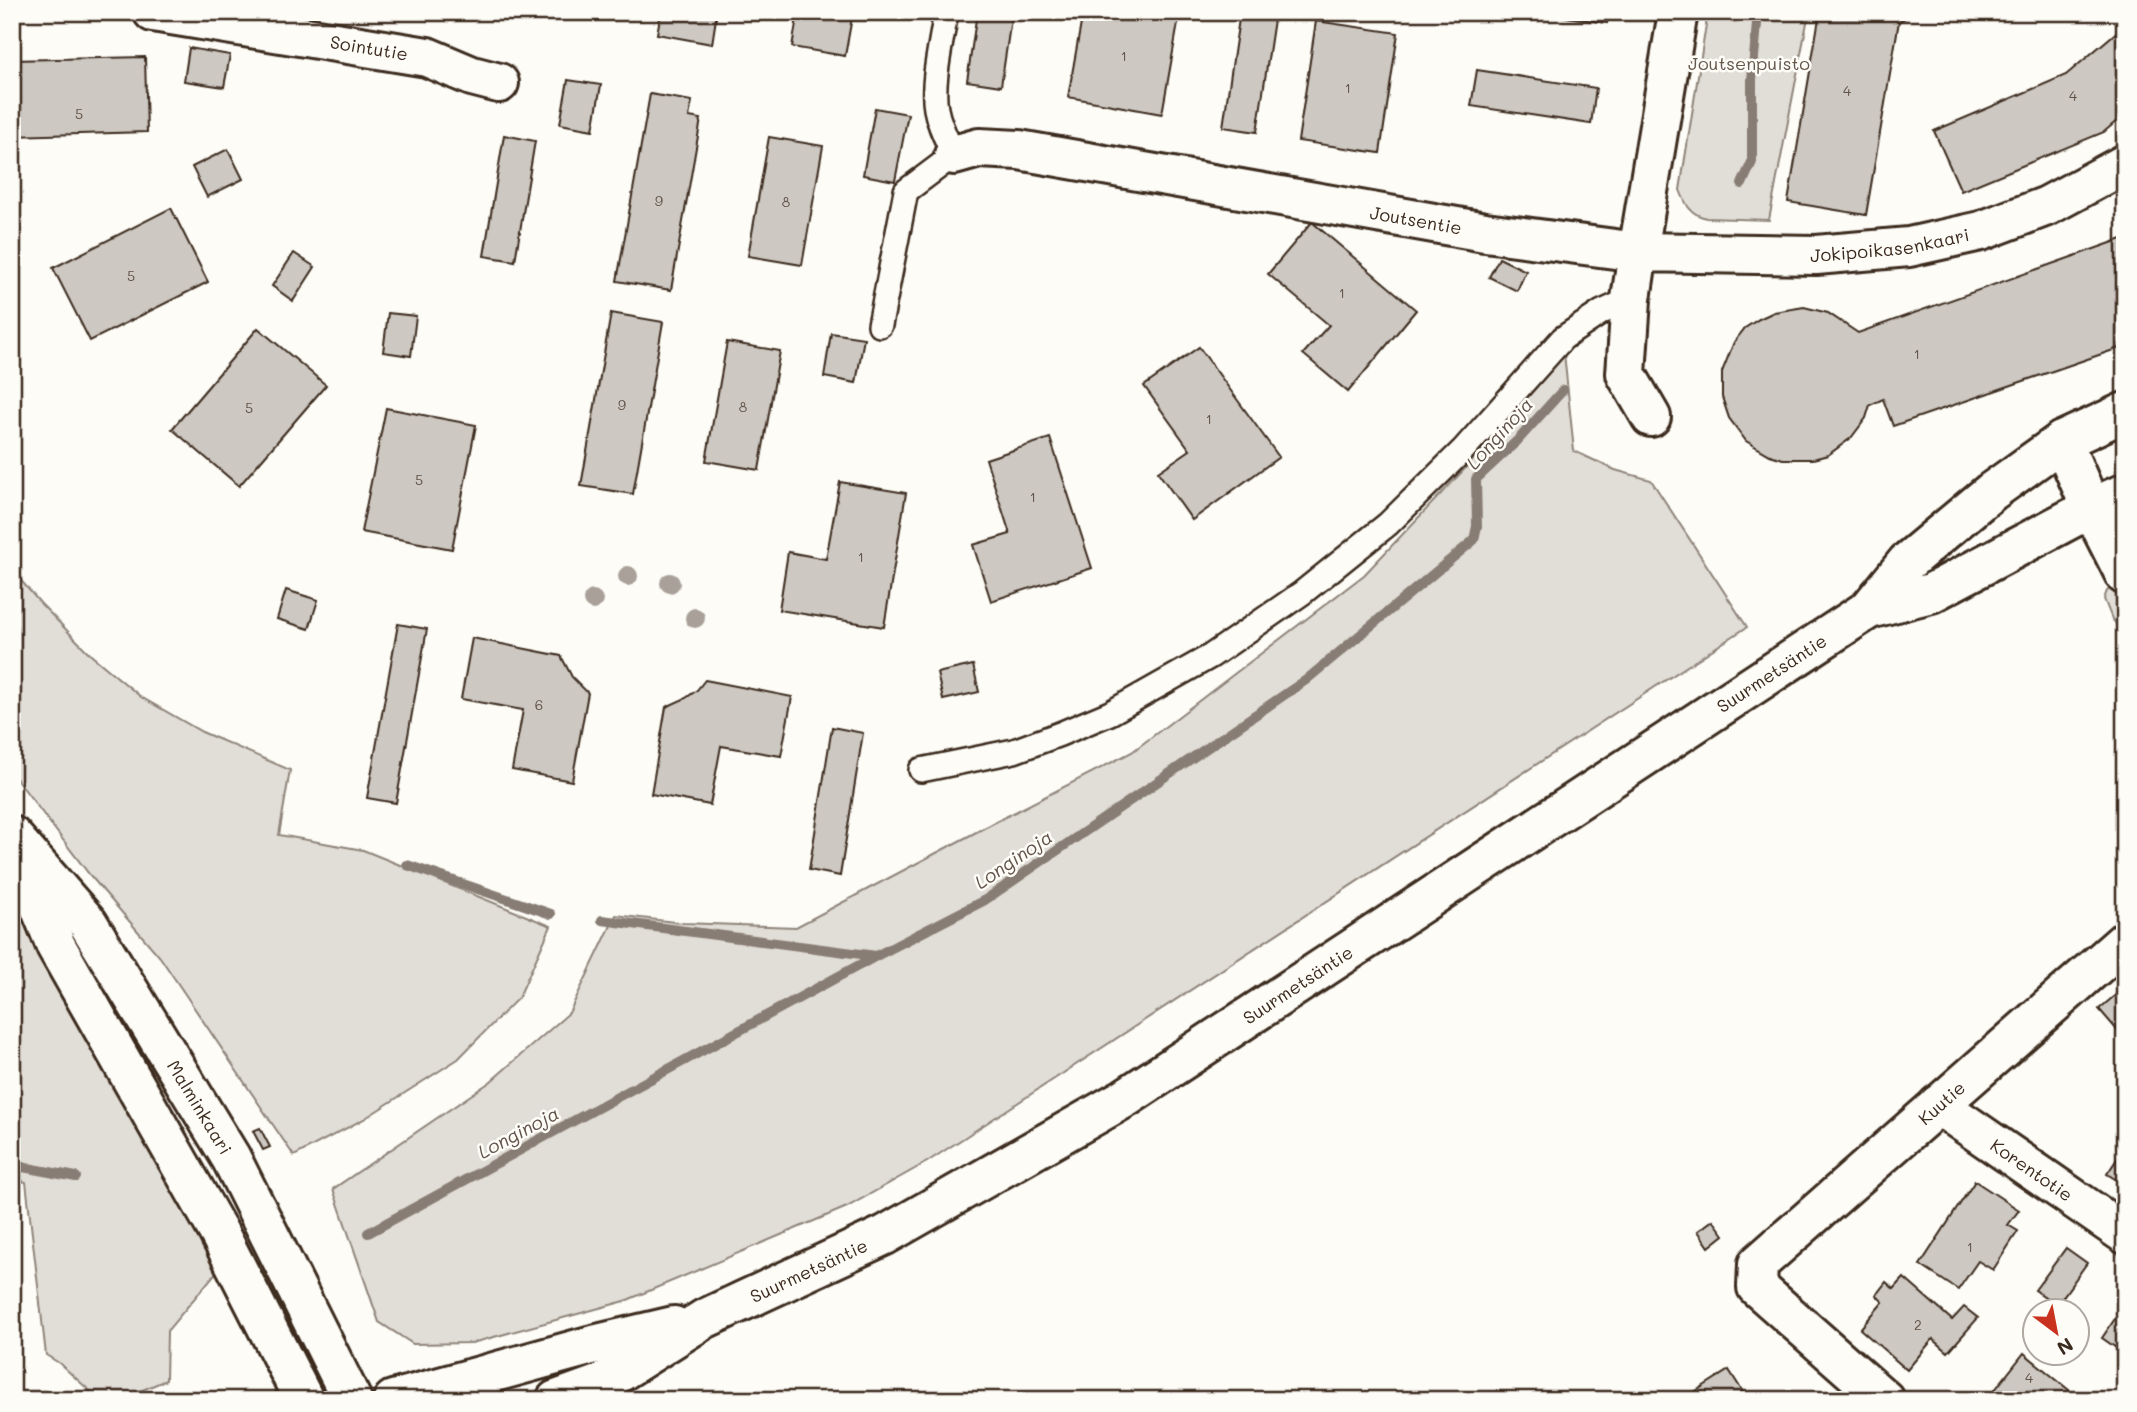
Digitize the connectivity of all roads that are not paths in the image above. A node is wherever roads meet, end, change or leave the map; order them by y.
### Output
1 (153, 12) edge
2 (946, 12) edge
3 (1678, 12) edge
4 (499, 83) dead end
5 (954, 155) junction
6 (2125, 164) edge
7 (1639, 253) junction
8 (1631, 299) junction
9 (880, 325) dead end
10 (2125, 412) edge
11 (1651, 417) dead end
12 (2062, 441) junction
13 (2108, 500) edge
14 (2125, 575) edge
15 (1870, 609) junction
16 (921, 770) dead end
17 (12, 837) edge
18 (2125, 941) edge
19 (1938, 1105) junction
20 (2125, 1234) edge
21 (704, 1319) junction
22 (304, 1400) edge
23 (352, 1400) edge
24 (393, 1400) edge
25 (556, 1400) edge
26 (1885, 1400) edge

1 - 4 main road, Sointutie
2 - 5 lane
3 - 7 main road
5 - 7 main road, Joutsentie
5 - 9 lane
6 - 7 main road, Jokipoikasenkaari
7 - 8 main road
8 - 11 main road
8 - 16 lane
10 - 12 main road, Suurmetsäntie
12 - 13 main road
12 - 15 main road, Suurmetsäntie
13 - 14 main road
13 - 15 main road, Suurmetsäntie
15 - 21 main road, Suurmetsäntie
17 - 22 main road, Malminkaari
17 - 23 main road, Malminkaari
18 - 19 main road, Kuutie
19 - 20 main road, Korentotie
19 - 26 main road, Kuutie
21 - 24 main road, Suurmetsäntie
21 - 25 main road, Suurmetsäntie

